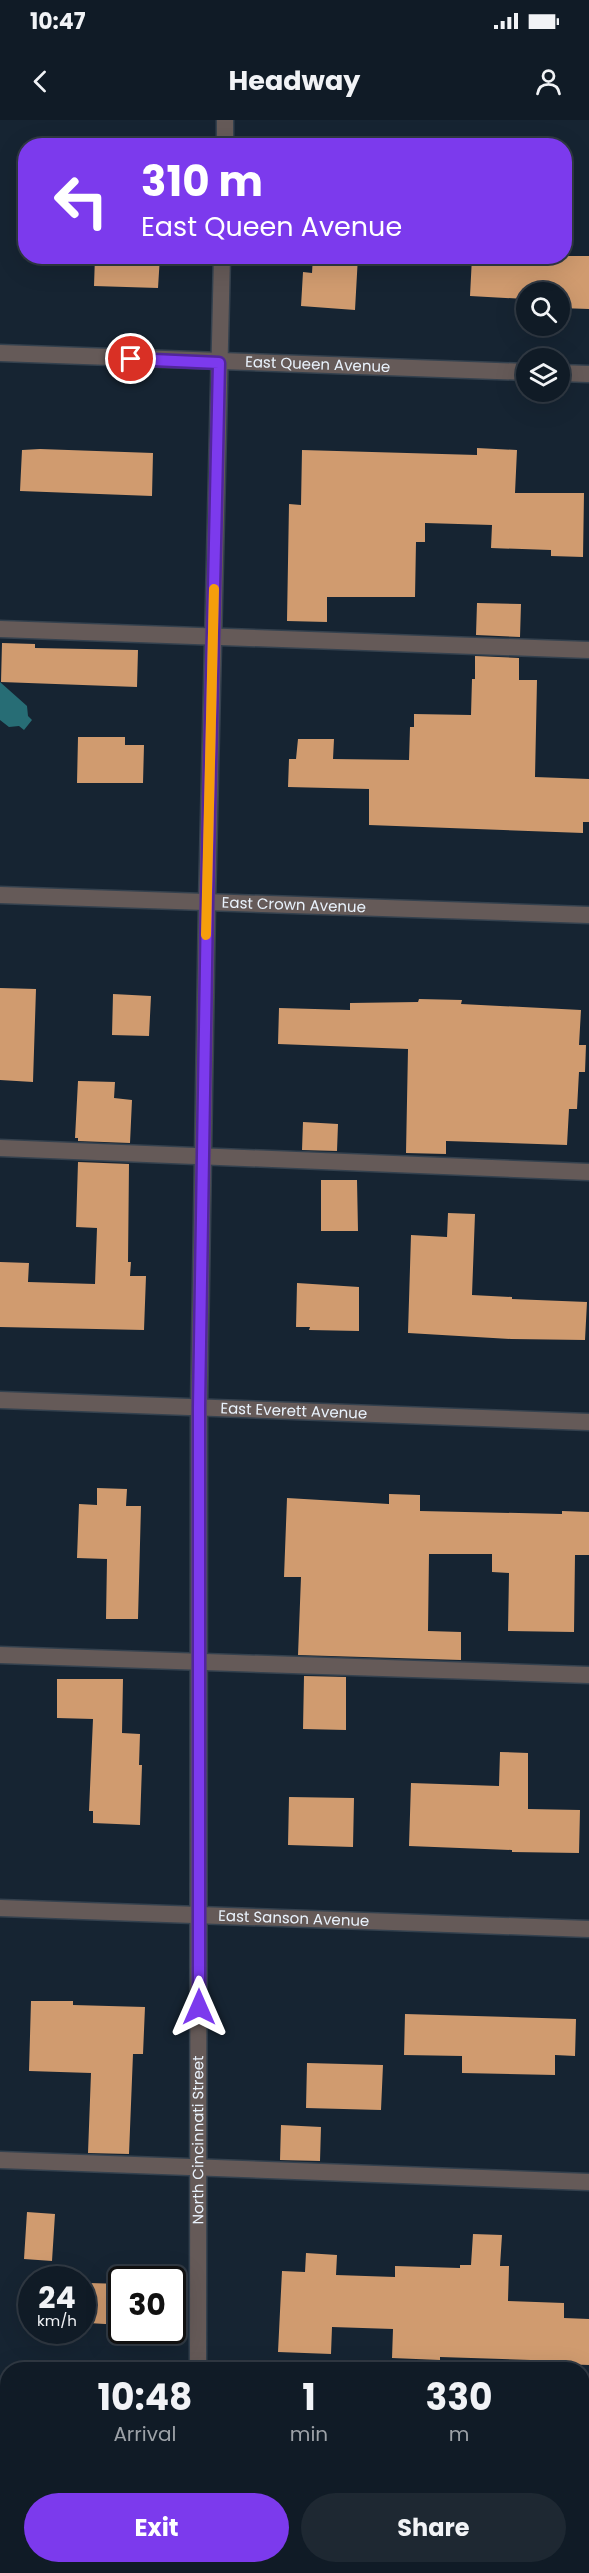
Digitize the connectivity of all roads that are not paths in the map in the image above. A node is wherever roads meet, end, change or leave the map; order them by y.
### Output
1 (225, 120) edge
2 (225, 138) edge
3 (222, 264) edge
4 (0, 354) edge
5 (219, 363) junction
6 (516, 372) edge
7 (570, 373) edge
8 (589, 374) edge
9 (0, 629) edge
10 (213, 637) junction
11 (589, 650) edge
12 (0, 896) edge
13 (207, 903) junction
14 (589, 915) edge
15 (0, 1148) edge
16 (203, 1156) junction
17 (589, 1172) edge
18 (0, 1400) edge
19 (199, 1407) junction
20 (589, 1422) edge
21 (0, 1655) edge
22 (199, 1662) junction
23 (589, 1675) edge
24 (0, 1908) edge
25 (199, 1914) junction
26 (589, 1929) edge
27 (0, 2160) edge
28 (198, 2168) junction
29 (589, 2182) edge
30 (198, 2362) edge

1 - 2 street
3 - 5 street, North Cincinnati Street
4 - 5 street, East Queen Avenue
5 - 6 street, East Queen Avenue
5 - 10 street, North Cincinnati Street
7 - 8 street
9 - 10 street
10 - 11 street
10 - 13 street, North Cincinnati Street
12 - 13 street, East Crown Avenue
13 - 14 street, East Crown Avenue
13 - 16 street, North Cincinnati Street
15 - 16 street
16 - 17 street
16 - 19 street, North Cincinnati Street
18 - 19 street, East Everett Avenue
19 - 20 street, East Everett Avenue
19 - 22 street, North Cincinnati Street
21 - 22 street
22 - 23 street
22 - 25 street, North Cincinnati Street
24 - 25 street, East Sanson Avenue
25 - 26 street, East Sanson Avenue
25 - 28 street, North Cincinnati Street
27 - 28 street
28 - 29 street
28 - 30 street, North Cincinnati Street

